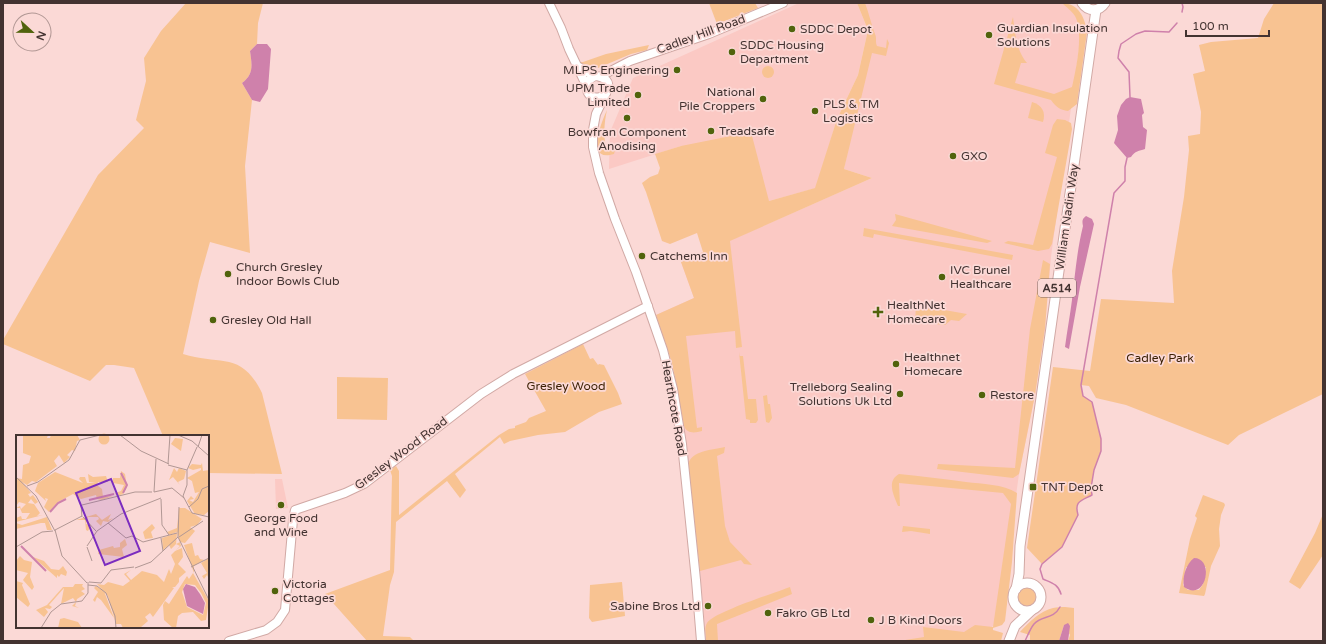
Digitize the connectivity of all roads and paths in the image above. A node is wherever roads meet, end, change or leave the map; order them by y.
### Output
1 (549, 3) edge
2 (783, 3) edge
3 (1082, 3) edge
4 (1105, 3) edge
5 (1096, 10) junction
6 (577, 66) junction
7 (619, 66) junction
8 (598, 76) junction
9 (587, 87) junction
10 (607, 89) junction
11 (591, 95) junction
12 (596, 114) junction
13 (648, 306) junction
14 (1020, 566) junction
15 (1033, 584) junction
16 (1016, 589) junction
17 (1016, 606) junction
18 (1031, 611) junction
19 (1015, 626) junction
20 (229, 641) edge
21 (701, 641) edge
22 (1009, 641) edge

1 - 6 street
2 - 7 street, Cadley Hill Road
3 - 5 main road
4 - 5 main road
5 - 14 main road, William Nadin Way / A514
6 - 8 street
6 - 9 street
7 - 8 street, Cadley Hill Road
7 - 10 street
8 - 9 street
8 - 10 street
9 - 11 street
10 - 11 street
10 - 12 street, Hearthcote Road
11 - 12 street, Hearthcote Road
12 - 13 street, Hearthcote Road
13 - 20 street, Gresley Wood Road
13 - 21 street, Hearthcote Road
14 - 15 main road, A514
14 - 16 main road, William Nadin Way / A514
15 - 16 main road
15 - 18 main road, A514
16 - 17 main road, A514
17 - 18 main road
17 - 19 main road, A514
18 - 19 main road, A514
19 - 22 main road, A514

